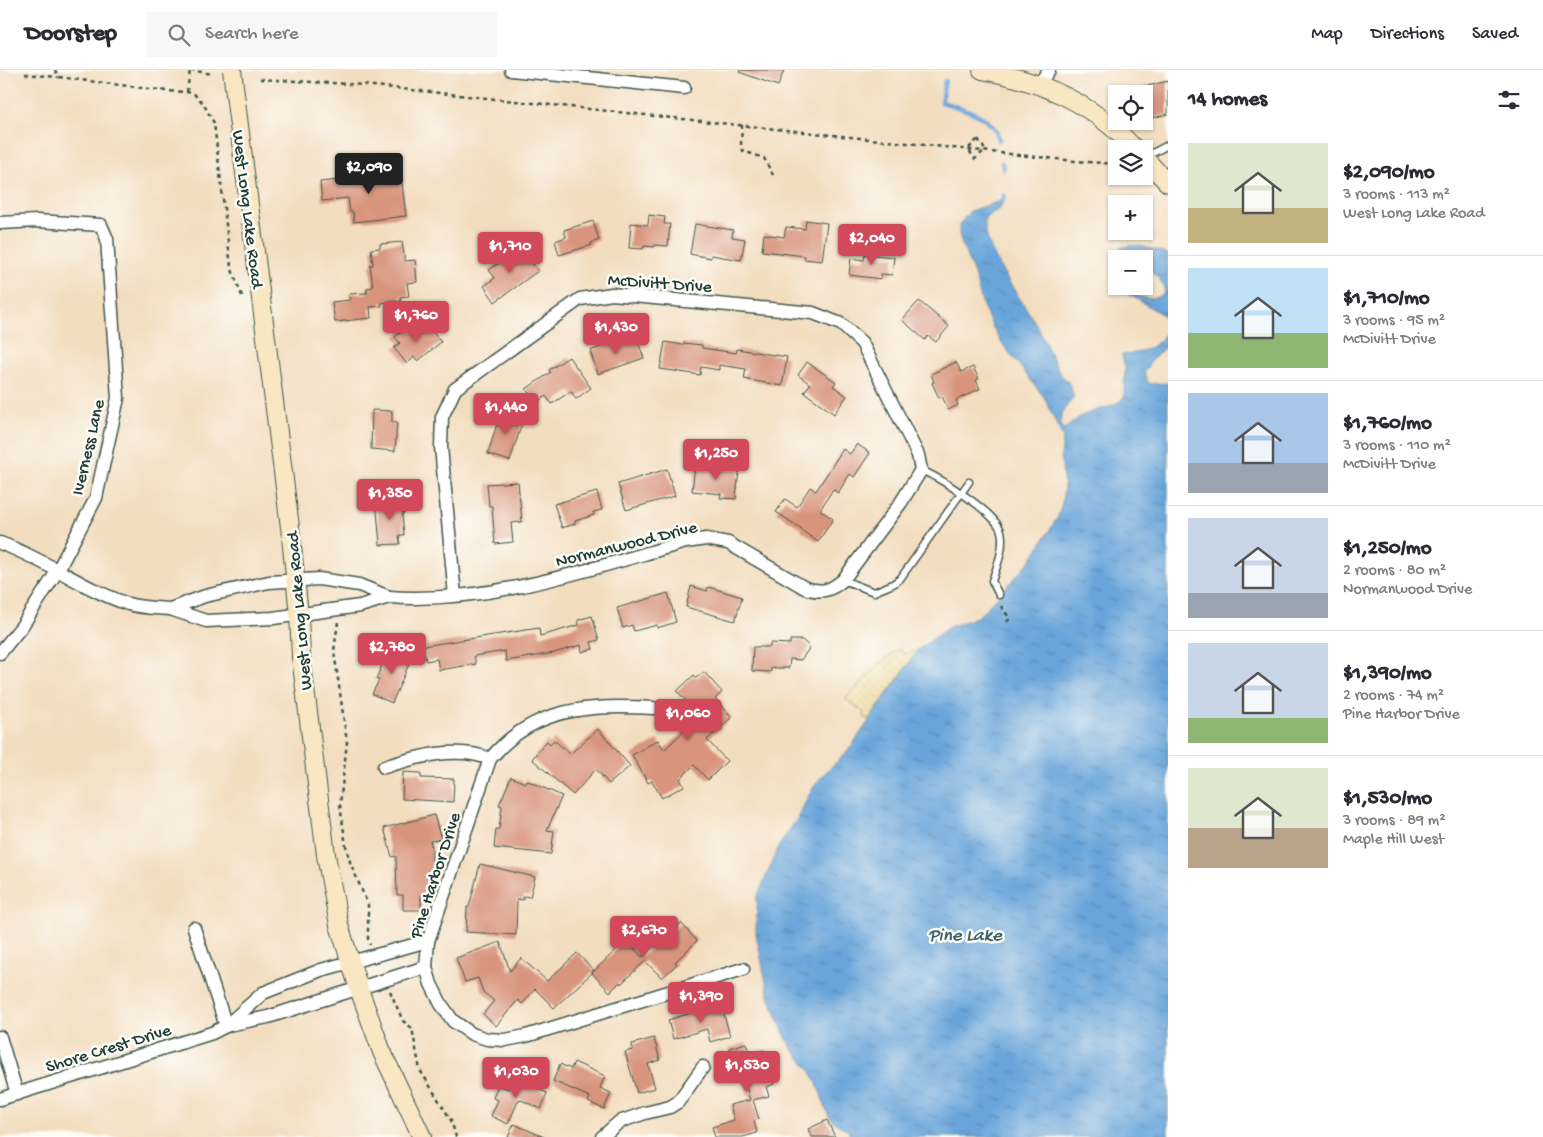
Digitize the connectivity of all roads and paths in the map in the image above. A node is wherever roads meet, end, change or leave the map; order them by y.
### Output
1 (55, 70) edge
2 (190, 70) edge
3 (232, 70) edge
4 (511, 70) edge
5 (982, 70) edge
6 (202, 71) edge
7 (25, 74) dead end
8 (213, 74) dead end
9 (59, 77) junction
10 (1044, 77) edge
11 (260, 79) dead end
12 (684, 88) dead end
13 (187, 92) junction
14 (742, 125) junction
15 (1126, 140) edge
16 (1168, 145) edge
17 (968, 148) junction
18 (985, 150) junction
19 (1153, 153) edge
20 (1108, 163) edge
21 (1153, 167) edge
22 (774, 175) dead end
23 (1168, 183) edge
24 (0, 223) edge
25 (242, 296) dead end
26 (921, 470) junction
27 (969, 482) dead end
28 (961, 494) junction
29 (0, 543) edge
30 (58, 570) junction
31 (295, 580) junction
32 (843, 580) junction
33 (455, 596) junction
34 (389, 597) junction
35 (998, 598) joint
36 (170, 609) junction
37 (336, 610) junction
38 (299, 615) junction
39 (1005, 622) dead end
40 (0, 653) edge
41 (653, 708) dead end
42 (490, 759) junction
43 (384, 767) dead end
44 (194, 928) dead end
45 (428, 941) junction
46 (373, 955) junction
47 (350, 962) junction
48 (426, 967) junction
49 (743, 969) dead end
50 (384, 980) junction
51 (358, 989) junction
52 (226, 1026) junction
53 (0, 1037) edge
54 (703, 1067) dead end
55 (17, 1094) junction
56 (0, 1099) edge
57 (422, 1137) edge
58 (456, 1137) edge
59 (602, 1137) edge

1 - 9 path
2 - 6 path
2 - 13 path
3 - 31 main road, West Long Lake Road, bridge
4 - 12 street
5 - 10 main road
6 - 8 path
7 - 9 path
9 - 13 path
10 - 15 main road
11 - 14 path
13 - 25 path
14 - 17 path
14 - 22 path
16 - 19 lane
17 - 18 path
17 - 18 path
17 - 18 path
18 - 20 path
21 - 23 main road
24 - 30 street, Iverness Lane
26 - 28 lane
26 - 32 street, Normanwood Drive
26 - 33 street, McDivitt Drive
27 - 28 lane
28 - 32 lane
28 - 35 lane
29 - 30 street, Normanwood Drive
30 - 36 street, Normanwood Drive
30 - 40 street, Iverness Lane
31 - 34 street, Normanwood Drive
31 - 36 street, Normanwood Drive
31 - 38 main road, West Long Lake Road
32 - 33 street, Normanwood Drive
33 - 34 street, Normanwood Drive
34 - 37 street, Normanwood Drive
35 - 39 path
36 - 38 street, Normanwood Drive
37 - 38 street, Normanwood Drive
37 - 46 path
38 - 47 main road, West Long Lake Road
41 - 42 street, Pine Harbor Drive
42 - 43 street
42 - 45 street, Pine Harbor Drive
44 - 52 street
45 - 46 street, Shore Crest Drive
45 - 48 street, Pine Harbor Drive
46 - 47 street, Shore Crest Drive
47 - 51 main road, West Long Lake Road
47 - 52 street, Shore Crest Drive
48 - 49 street, Pine Harbor Drive
48 - 50 street, Shore Crest Drive
50 - 51 street, Shore Crest Drive
50 - 58 path
51 - 52 street, Shore Crest Drive
51 - 57 main road, West Long Lake Road
52 - 55 street, Shore Crest Drive
53 - 55 street
54 - 59 street
55 - 56 street, Shore Crest Drive

